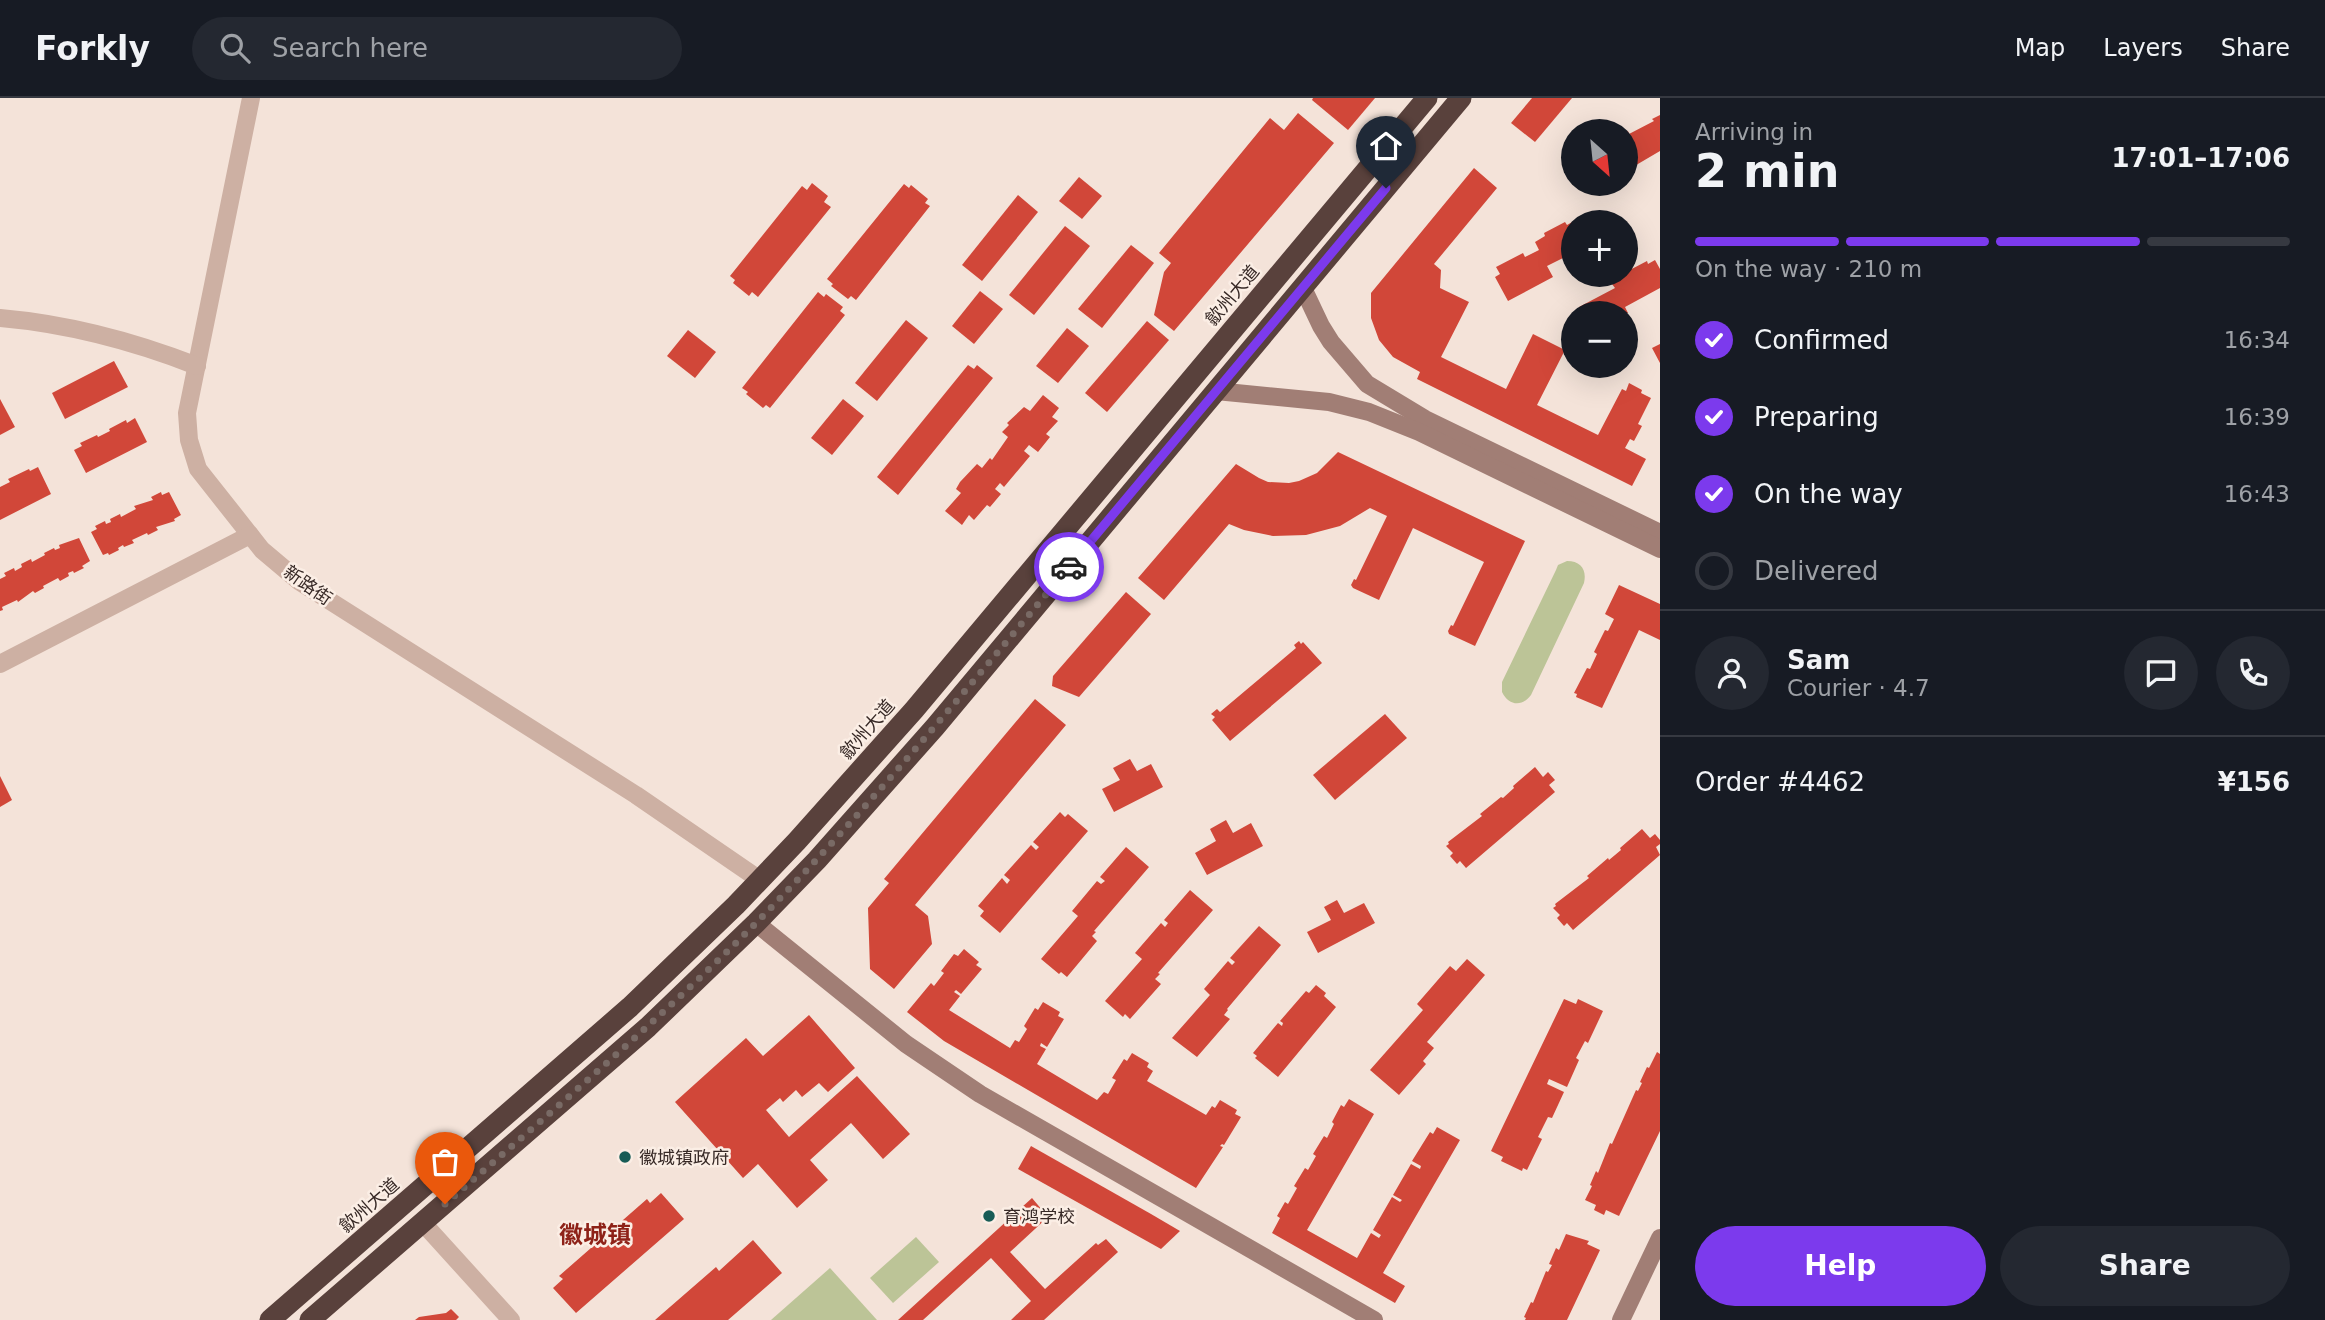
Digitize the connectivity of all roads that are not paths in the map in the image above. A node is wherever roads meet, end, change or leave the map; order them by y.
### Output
1 (251, 98) edge
2 (1427, 98) edge
3 (1461, 98) edge
4 (1303, 288) junction
5 (0, 318) edge
6 (197, 366) junction
7 (1216, 391) junction
8 (1660, 533) edge
9 (250, 535) junction
10 (1660, 549) edge
11 (0, 664) edge
12 (760, 880) junction
13 (755, 923) junction
14 (423, 1223) junction
15 (1660, 1238) edge
16 (270, 1320) edge
17 (310, 1320) edge
18 (511, 1320) edge
19 (1374, 1320) edge
20 (1621, 1320) edge

1 - 6 street, 新路街
2 - 12 highway, 歙州大道
3 - 4 highway
4 - 7 highway
4 - 8 street
5 - 6 street
6 - 9 street, 新路街
7 - 10 street
7 - 13 highway
9 - 11 street
9 - 12 street, 新路街
12 - 16 highway, 歙州大道
13 - 14 highway
13 - 19 street
14 - 17 highway
14 - 18 street
15 - 20 street

